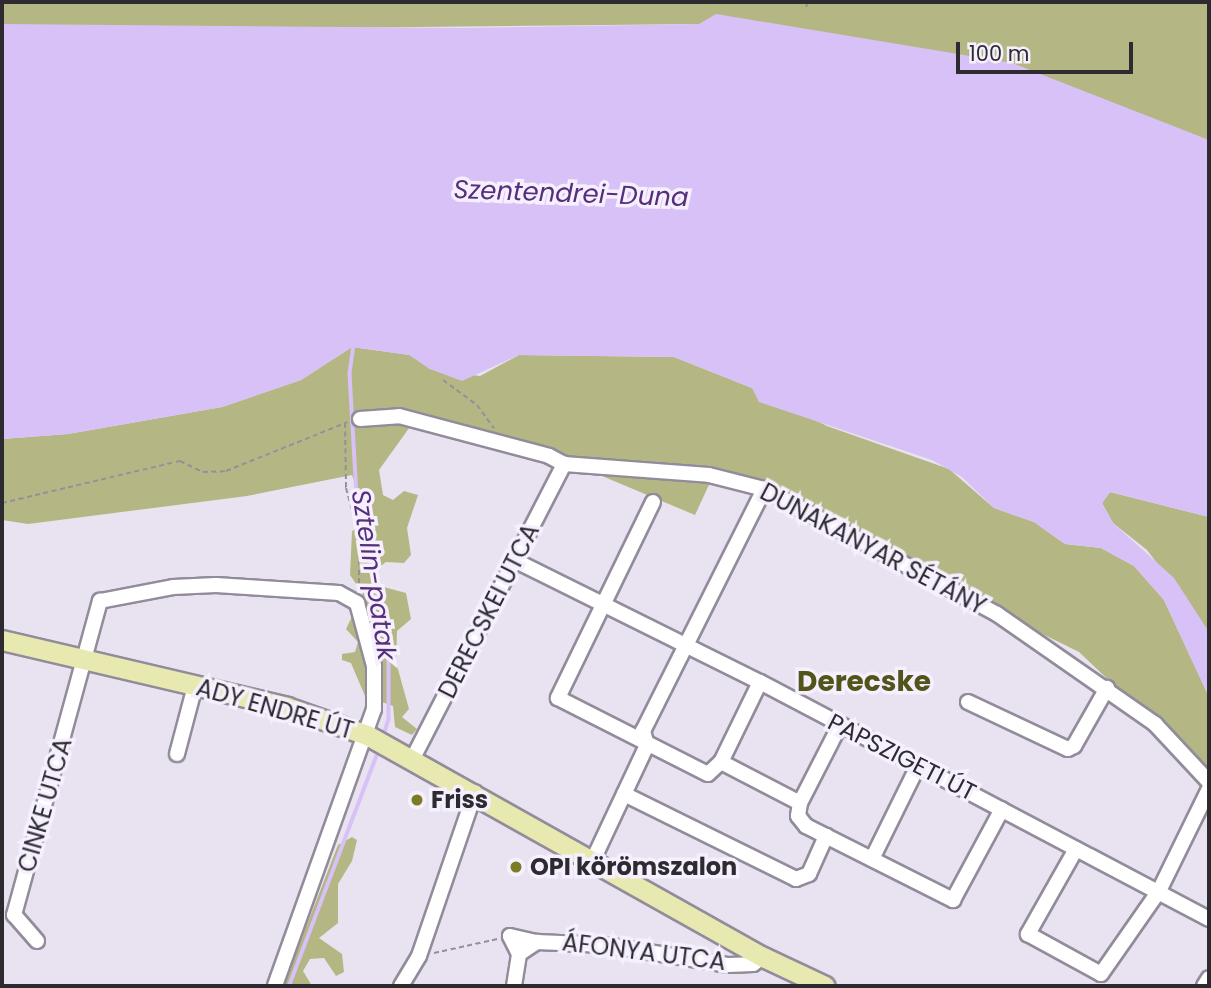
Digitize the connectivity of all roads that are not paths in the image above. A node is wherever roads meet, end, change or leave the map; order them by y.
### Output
1 (352, 421) road end
2 (564, 464) junction
3 (764, 489) junction
4 (653, 502) dead end
5 (516, 562) junction
6 (601, 606) junction
7 (2, 639) edge
8 (684, 647) junction
9 (86, 662) junction
10 (760, 682) junction
11 (195, 686) junction
12 (1107, 688) junction
13 (968, 702) dead end
14 (840, 725) junction
15 (377, 739) junction
16 (647, 745) junction
17 (177, 754) dead end
18 (413, 758) junction
19 (721, 762) junction
20 (919, 764) junction
21 (1209, 782) edge
22 (1209, 789) edge
23 (475, 792) junction
24 (624, 794) junction
25 (800, 803) junction
26 (1002, 809) junction
27 (826, 836) junction
28 (1076, 849) junction
29 (872, 859) junction
30 (593, 860) junction
31 (1159, 891) junction
32 (1209, 919) edge
33 (37, 941) dead end
34 (537, 942) junction
35 (519, 954) junction
36 (763, 957) junction
37 (1209, 978) edge
38 (275, 986) edge
39 (401, 986) edge
40 (514, 986) edge
41 (825, 986) edge
42 (1205, 986) edge

1 - 2 street, DUNAKANYAR SÉTÁNY
2 - 3 street, DUNAKANYAR SÉTÁNY
2 - 5 street, DERECSKEI UTCA
3 - 8 street
3 - 12 street, DUNAKANYAR SÉTÁNY
4 - 6 street
5 - 6 street, PAPSZIGETI ÚT
5 - 18 street, DERECSKEI UTCA
6 - 8 street, PAPSZIGETI ÚT
6 - 16 street
7 - 9 main road, ADY ENDRE ÚT
8 - 10 street, PAPSZIGETI ÚT
8 - 16 street
9 - 11 main road, ADY ENDRE ÚT
9 - 15 street
9 - 33 street, CINKE UTCA
10 - 14 street, PAPSZIGETI ÚT
10 - 19 street
11 - 15 main road, ADY ENDRE ÚT
11 - 17 street
12 - 13 street
12 - 21 street, DUNAKANYAR SÉTÁNY
14 - 20 street, PAPSZIGETI ÚT
14 - 25 street
15 - 18 main road, ADY ENDRE ÚT
15 - 38 street
16 - 19 street
16 - 24 street
18 - 23 main road, ADY ENDRE ÚT
19 - 25 street
20 - 26 street, PAPSZIGETI ÚT
20 - 29 street
22 - 31 street
23 - 30 main road, ADY ENDRE ÚT
23 - 39 street
24 - 27 street
24 - 30 street
25 - 27 street
26 - 28 street, PAPSZIGETI ÚT
26 - 29 street
27 - 29 street
28 - 31 street, PAPSZIGETI ÚT
28 - 31 street
30 - 36 main road, ADY ENDRE ÚT
31 - 32 street, PAPSZIGETI ÚT
34 - 35 street, ÁFONYA UTCA
34 - 35 street
34 - 36 street, ÁFONYA UTCA
35 - 40 street
36 - 41 main road, ADY ENDRE ÚT
37 - 42 street

